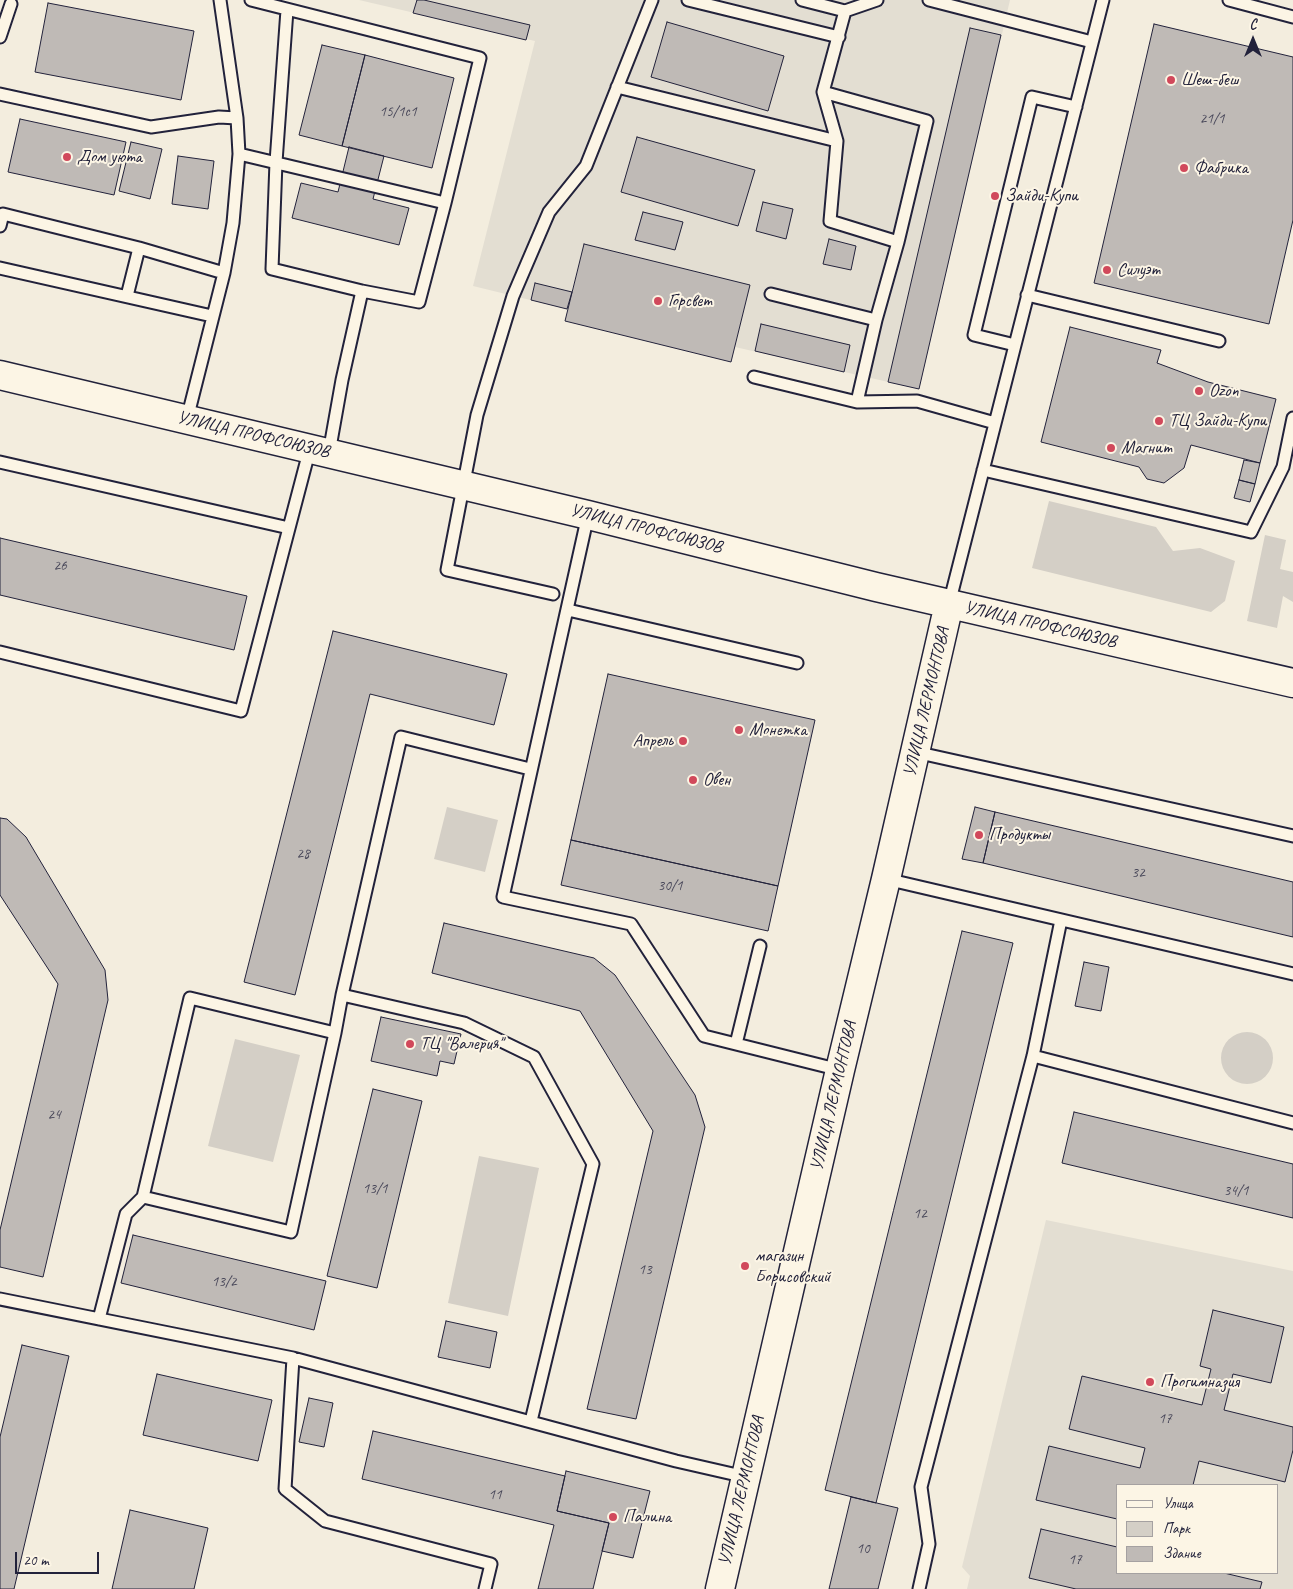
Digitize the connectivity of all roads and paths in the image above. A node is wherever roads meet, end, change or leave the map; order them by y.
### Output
1 (220, 0) edge
2 (251, 0) edge
3 (652, 0) edge
4 (688, 0) edge
5 (802, 0) edge
6 (877, 0) edge
7 (929, 0) edge
8 (1103, 0) edge
9 (1229, 0) edge
10 (11, 4) dead end
11 (286, 10) junction
12 (845, 11) junction
13 (1293, 17) edge
14 (839, 36) junction
15 (0, 37) edge
16 (1092, 42) junction
17 (617, 87) junction
18 (823, 92) junction
19 (0, 94) edge
20 (1076, 106) junction
21 (237, 118) junction
22 (837, 141) junction
23 (238, 154) junction
24 (276, 162) junction
25 (445, 203) junction
26 (0, 226) edge
27 (898, 242) junction
28 (139, 248) junction
29 (0, 268) edge
30 (224, 273) junction
31 (362, 291) junction
32 (771, 294) dead end
33 (1027, 295) junction
34 (127, 296) junction
35 (212, 316) junction
36 (876, 320) junction
37 (1219, 341) dead end
38 (1014, 345) junction
39 (0, 375) edge
40 (754, 377) dead end
41 (857, 402) junction
42 (1293, 418) edge
43 (187, 419) junction
44 (995, 423) junction
45 (319, 451) junction
46 (0, 462) edge
47 (983, 470) junction
48 (463, 485) junction
49 (588, 514) junction
50 (288, 528) junction
51 (553, 594) dead end
52 (949, 604) junction
53 (568, 610) junction
54 (0, 652) edge
55 (797, 663) dead end
56 (1293, 683) edge
57 (915, 752) junction
58 (530, 769) junction
59 (1293, 836) edge
60 (886, 879) junction
61 (1061, 920) junction
62 (760, 946) dead end
63 (1293, 974) edge
64 (342, 995) junction
65 (335, 1032) junction
66 (736, 1044) junction
67 (1033, 1056) junction
68 (840, 1070) junction
69 (1293, 1123) edge
70 (143, 1198) junction
71 (0, 1299) edge
72 (99, 1319) junction
73 (293, 1358) junction
74 (531, 1421) junction
75 (746, 1477) junction
76 (485, 1589) edge
77 (720, 1589) edge
78 (919, 1589) edge

1 - 21 lane
2 - 11 lane
3 - 17 lane
4 - 14 lane
5 - 12 lane
6 - 12 lane
7 - 16 lane
8 - 16 lane
9 - 13 lane
10 - 15 lane
11 - 24 lane
11 - 25 lane
12 - 14 lane
14 - 18 lane
16 - 20 lane
17 - 22 lane
17 - 48 lane
18 - 22 lane
18 - 27 lane
19 - 21 lane
20 - 33 lane
20 - 38 lane
21 - 23 lane
22 - 27 lane
23 - 24 lane
23 - 30 lane
24 - 25 lane
24 - 31 lane
25 - 31 lane
26 - 28 lane
27 - 36 lane
28 - 30 lane
28 - 34 lane
29 - 34 lane
30 - 35 lane
31 - 45 lane
32 - 36 lane
33 - 37 lane
33 - 38 lane
34 - 35 lane
35 - 43 lane
36 - 41 lane
38 - 44 lane
39 - 43 main road, УЛИЦА ПРОФСОЮЗОВ
40 - 41 lane
41 - 44 lane
42 - 47 lane
43 - 45 main road, УЛИЦА ПРОФСОЮЗОВ
44 - 47 lane
45 - 48 main road, УЛИЦА ПРОФСОЮЗОВ
45 - 50 lane
46 - 50 lane
47 - 52 lane
48 - 49 main road, УЛИЦА ПРОФСОЮЗОВ
48 - 51 lane
49 - 52 main road, УЛИЦА ПРОФСОЮЗОВ
49 - 53 lane
50 - 54 lane
52 - 56 main road, УЛИЦА ПРОФСОЮЗОВ
52 - 57 main road, УЛИЦА ЛЕРМОНТОВА
53 - 55 lane
53 - 58 lane
57 - 59 lane
57 - 60 main road, УЛИЦА ЛЕРМОНТОВА
58 - 64 lane
58 - 66 lane
60 - 61 lane
60 - 68 main road, УЛИЦА ЛЕРМОНТОВА
61 - 63 lane
61 - 67 lane
62 - 66 lane
64 - 65 lane
64 - 74 lane
65 - 70 lane
65 - 70 lane
66 - 68 lane
67 - 69 lane
67 - 78 lane
68 - 75 main road, УЛИЦА ЛЕРМОНТОВА
70 - 72 lane
71 - 72 lane
72 - 73 lane
73 - 74 lane
73 - 76 lane
74 - 75 lane
75 - 77 main road, УЛИЦА ЛЕРМОНТОВА

